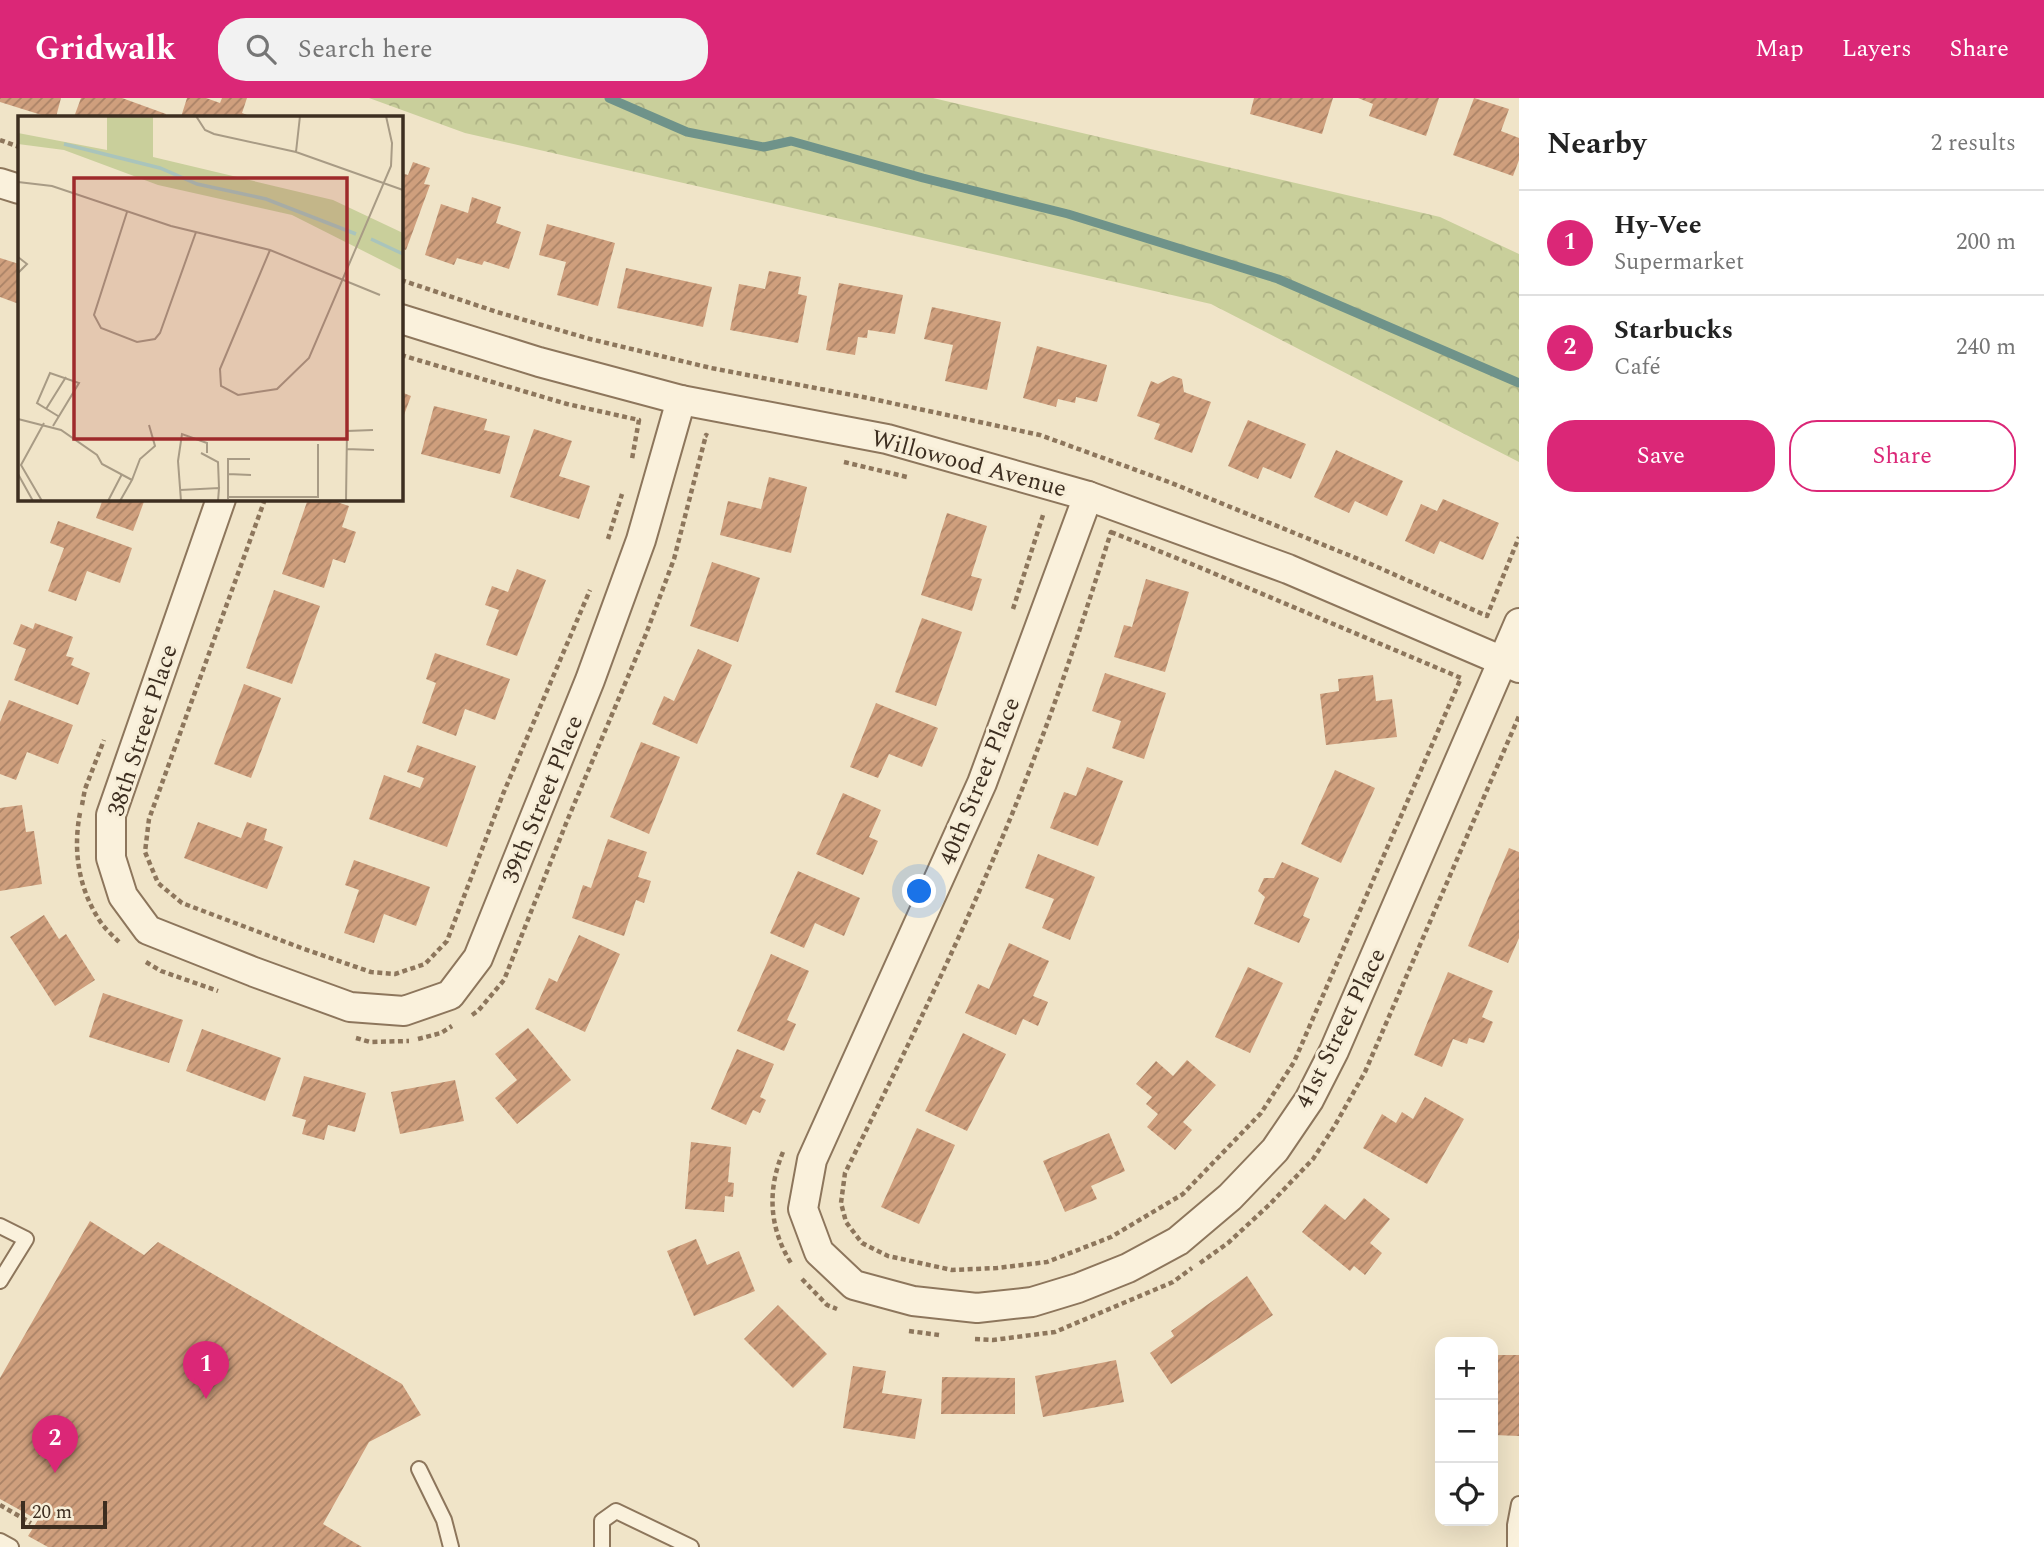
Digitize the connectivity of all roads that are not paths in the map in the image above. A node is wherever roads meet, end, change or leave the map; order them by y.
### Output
1 (0, 183) edge
2 (18, 189) edge
3 (402, 319) edge
4 (681, 400) junction
5 (1088, 496) junction
6 (221, 500) edge
7 (1519, 622) edge
8 (1511, 664) edge
9 (254, 972) joint
10 (0, 1226) edge
11 (0, 1281) edge
12 (854, 1285) joint
13 (419, 1469) dead end
14 (1519, 1504) edge
15 (0, 1541) edge
16 (11, 1547) edge
17 (451, 1547) edge
18 (602, 1547) edge
19 (691, 1547) edge
20 (1515, 1547) edge

1 - 2 street
3 - 4 street, Willowood Avenue
4 - 5 street, Willowood Avenue
4 - 9 street, 39th Street Place
5 - 8 street, Willowood Avenue
5 - 12 street, 40th Street Place
6 - 9 street, 38th Street Place
7 - 8 street, 41st Street Place
8 - 12 street, 41st Street Place
10 - 11 lane
13 - 17 lane
14 - 20 lane
15 - 16 lane
18 - 19 lane

